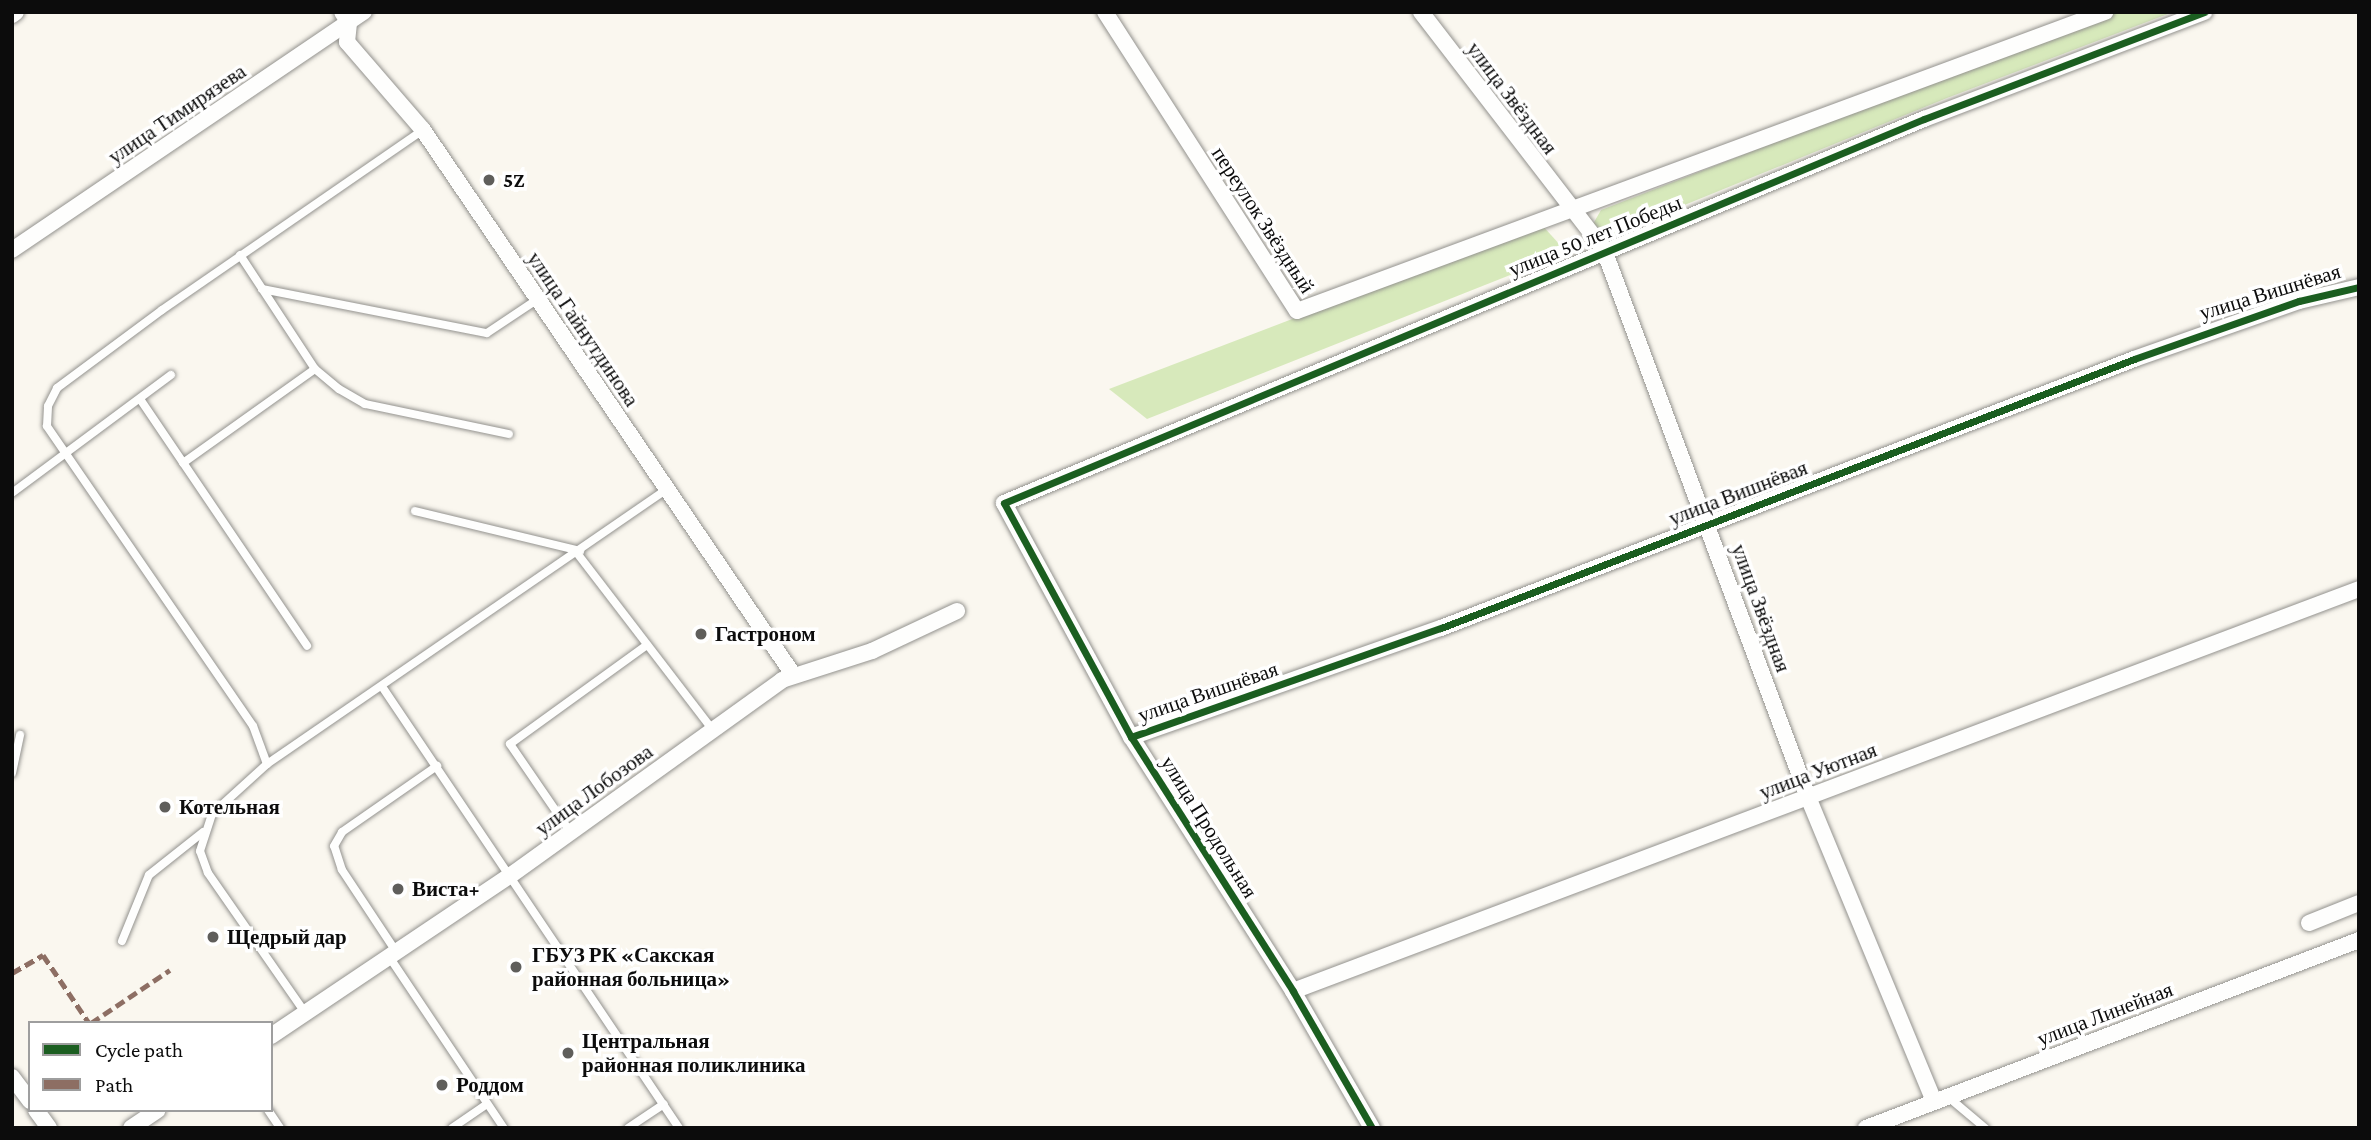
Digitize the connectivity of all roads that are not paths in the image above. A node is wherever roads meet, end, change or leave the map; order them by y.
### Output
1 (364, 12) edge
2 (1105, 12) edge
3 (2105, 12) edge
4 (2204, 12) edge
5 (1425, 13) edge
6 (346, 17) edge
7 (423, 130) junction
8 (1572, 213) junction
9 (12, 250) edge
10 (1604, 250) junction
11 (240, 255) junction
12 (2359, 287) edge
13 (262, 289) junction
14 (538, 299) junction
15 (315, 369) junction
16 (171, 375) dead end
17 (140, 398) junction
18 (509, 434) dead end
19 (65, 455) junction
20 (183, 463) junction
21 (667, 489) junction
22 (12, 493) edge
23 (1004, 503) joint
24 (415, 511) dead end
25 (1708, 523) junction
26 (578, 552) junction
27 (2359, 589) edge
28 (957, 611) dead end
29 (647, 645) junction
30 (307, 646) dead end
31 (797, 672) junction
32 (383, 688) junction
33 (713, 730) junction
34 (20, 735) dead end
35 (1132, 737) junction
36 (267, 764) junction
37 (437, 766) junction
38 (12, 773) edge
39 (1808, 797) junction
40 (203, 832) junction
41 (571, 833) junction
42 (511, 876) junction
43 (2359, 904) edge
44 (2309, 923) dead end
45 (2359, 940) edge
46 (122, 941) dead end
47 (393, 956) junction
48 (1293, 991) junction
49 (306, 1014) junction
50 (273, 1035) edge
51 (12, 1077) edge
52 (28, 1098) edge
53 (1940, 1099) junction
54 (487, 1104) junction
55 (664, 1104) junction
56 (37, 1112) edge
57 (155, 1112) edge
58 (269, 1112) edge
59 (49, 1128) edge
60 (131, 1128) edge
61 (280, 1128) edge
62 (452, 1128) edge
63 (504, 1128) edge
64 (628, 1128) edge
65 (679, 1128) edge
66 (1372, 1128) edge
67 (1866, 1128) edge
68 (1985, 1128) edge

1 - 6 street, улица Тимирязева
2 - 8 street, переулок Звёздный
3 - 8 street
4 - 10 street, улица 50 лет Победы
5 - 8 street, улица Звёздная
6 - 7 street, улица Гайнутдинова
6 - 9 street, улица Тимирязева
7 - 11 lane
7 - 14 street, улица Гайнутдинова
8 - 10 street, улица Звёздная
10 - 23 street, улица 50 лет Победы
10 - 25 street, улица Звёздная
11 - 13 lane
11 - 19 lane
12 - 25 street, улица Вишнёвая
13 - 14 lane
13 - 15 lane
14 - 21 street, улица Гайнутдинова
15 - 18 lane
15 - 20 lane
16 - 17 lane
17 - 19 lane
17 - 20 lane
19 - 22 lane
19 - 36 lane
20 - 30 lane
21 - 26 lane
21 - 31 street, улица Гайнутдинова
23 - 35 street, улица Продольная
24 - 26 lane
25 - 35 street, улица Вишнёвая
25 - 39 street, улица Звёздная
26 - 29 lane
26 - 32 lane
27 - 39 street, улица Уютная
28 - 31 street, улица Лобозова
29 - 33 lane
29 - 41 lane
31 - 33 street, улица Лобозова
32 - 36 lane
32 - 37 lane
33 - 41 street, улица Лобозова
34 - 38 lane
35 - 48 street, улица Продольная
36 - 40 lane
37 - 42 lane
37 - 47 lane
39 - 48 street, улица Уютная
39 - 53 street, улица Звёздная
40 - 46 lane
40 - 49 lane
41 - 42 street, улица Лобозова
42 - 47 street, улица Лобозова
42 - 55 lane
43 - 44 street
45 - 53 street, улица Линейная
47 - 49 street, улица Лобозова
47 - 54 lane
48 - 66 street, улица Продольная
49 - 50 street, улица Лобозова
51 - 52 street
53 - 67 street, улица Линейная
53 - 68 lane
54 - 62 lane
54 - 63 lane
55 - 64 lane
55 - 65 lane
56 - 59 street
57 - 60 street
58 - 61 lane

